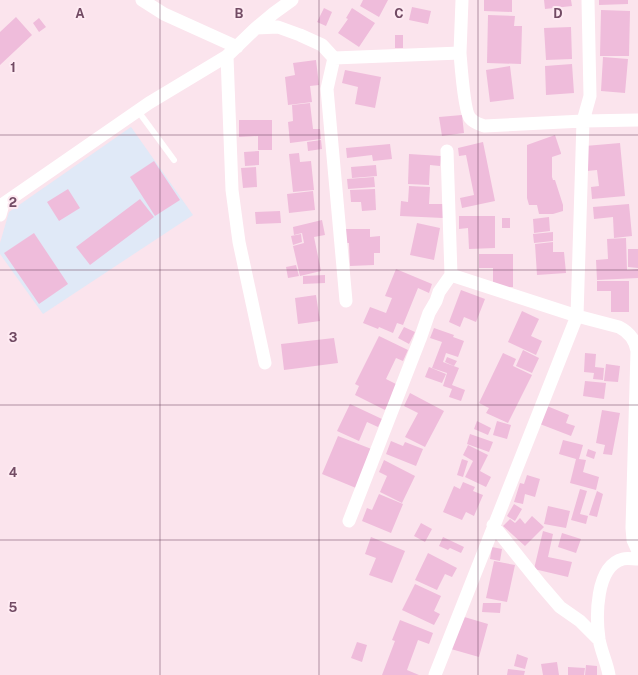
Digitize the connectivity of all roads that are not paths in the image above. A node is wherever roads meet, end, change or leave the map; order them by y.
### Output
1 (142, 0) edge
2 (292, 0) edge
3 (462, 0) edge
4 (588, 0) edge
5 (256, 28) junction
6 (237, 47) junction
7 (460, 53) junction
8 (227, 56) junction
9 (334, 58) junction
10 (138, 111) junction
11 (638, 120) edge
12 (583, 121) junction
13 (447, 151) dead end
14 (174, 160) dead end
15 (0, 215) edge
16 (451, 275) junction
17 (346, 301) dead end
18 (577, 316) junction
19 (266, 363) dead end
20 (349, 521) dead end
21 (493, 525) junction
22 (638, 551) edge
23 (638, 559) edge
24 (599, 640) junction
25 (435, 675) edge
26 (609, 675) edge

1 - 6 street
2 - 5 street
3 - 7 street
4 - 12 street
5 - 6 street
5 - 9 street
6 - 8 street
7 - 9 street
7 - 12 street
8 - 10 street
8 - 19 street
9 - 17 street
10 - 14 lane
10 - 15 street
11 - 12 street
12 - 18 street
13 - 16 street
16 - 18 street
16 - 20 street
18 - 21 street
18 - 22 street
21 - 24 street
21 - 25 street
23 - 24 street
24 - 26 street

